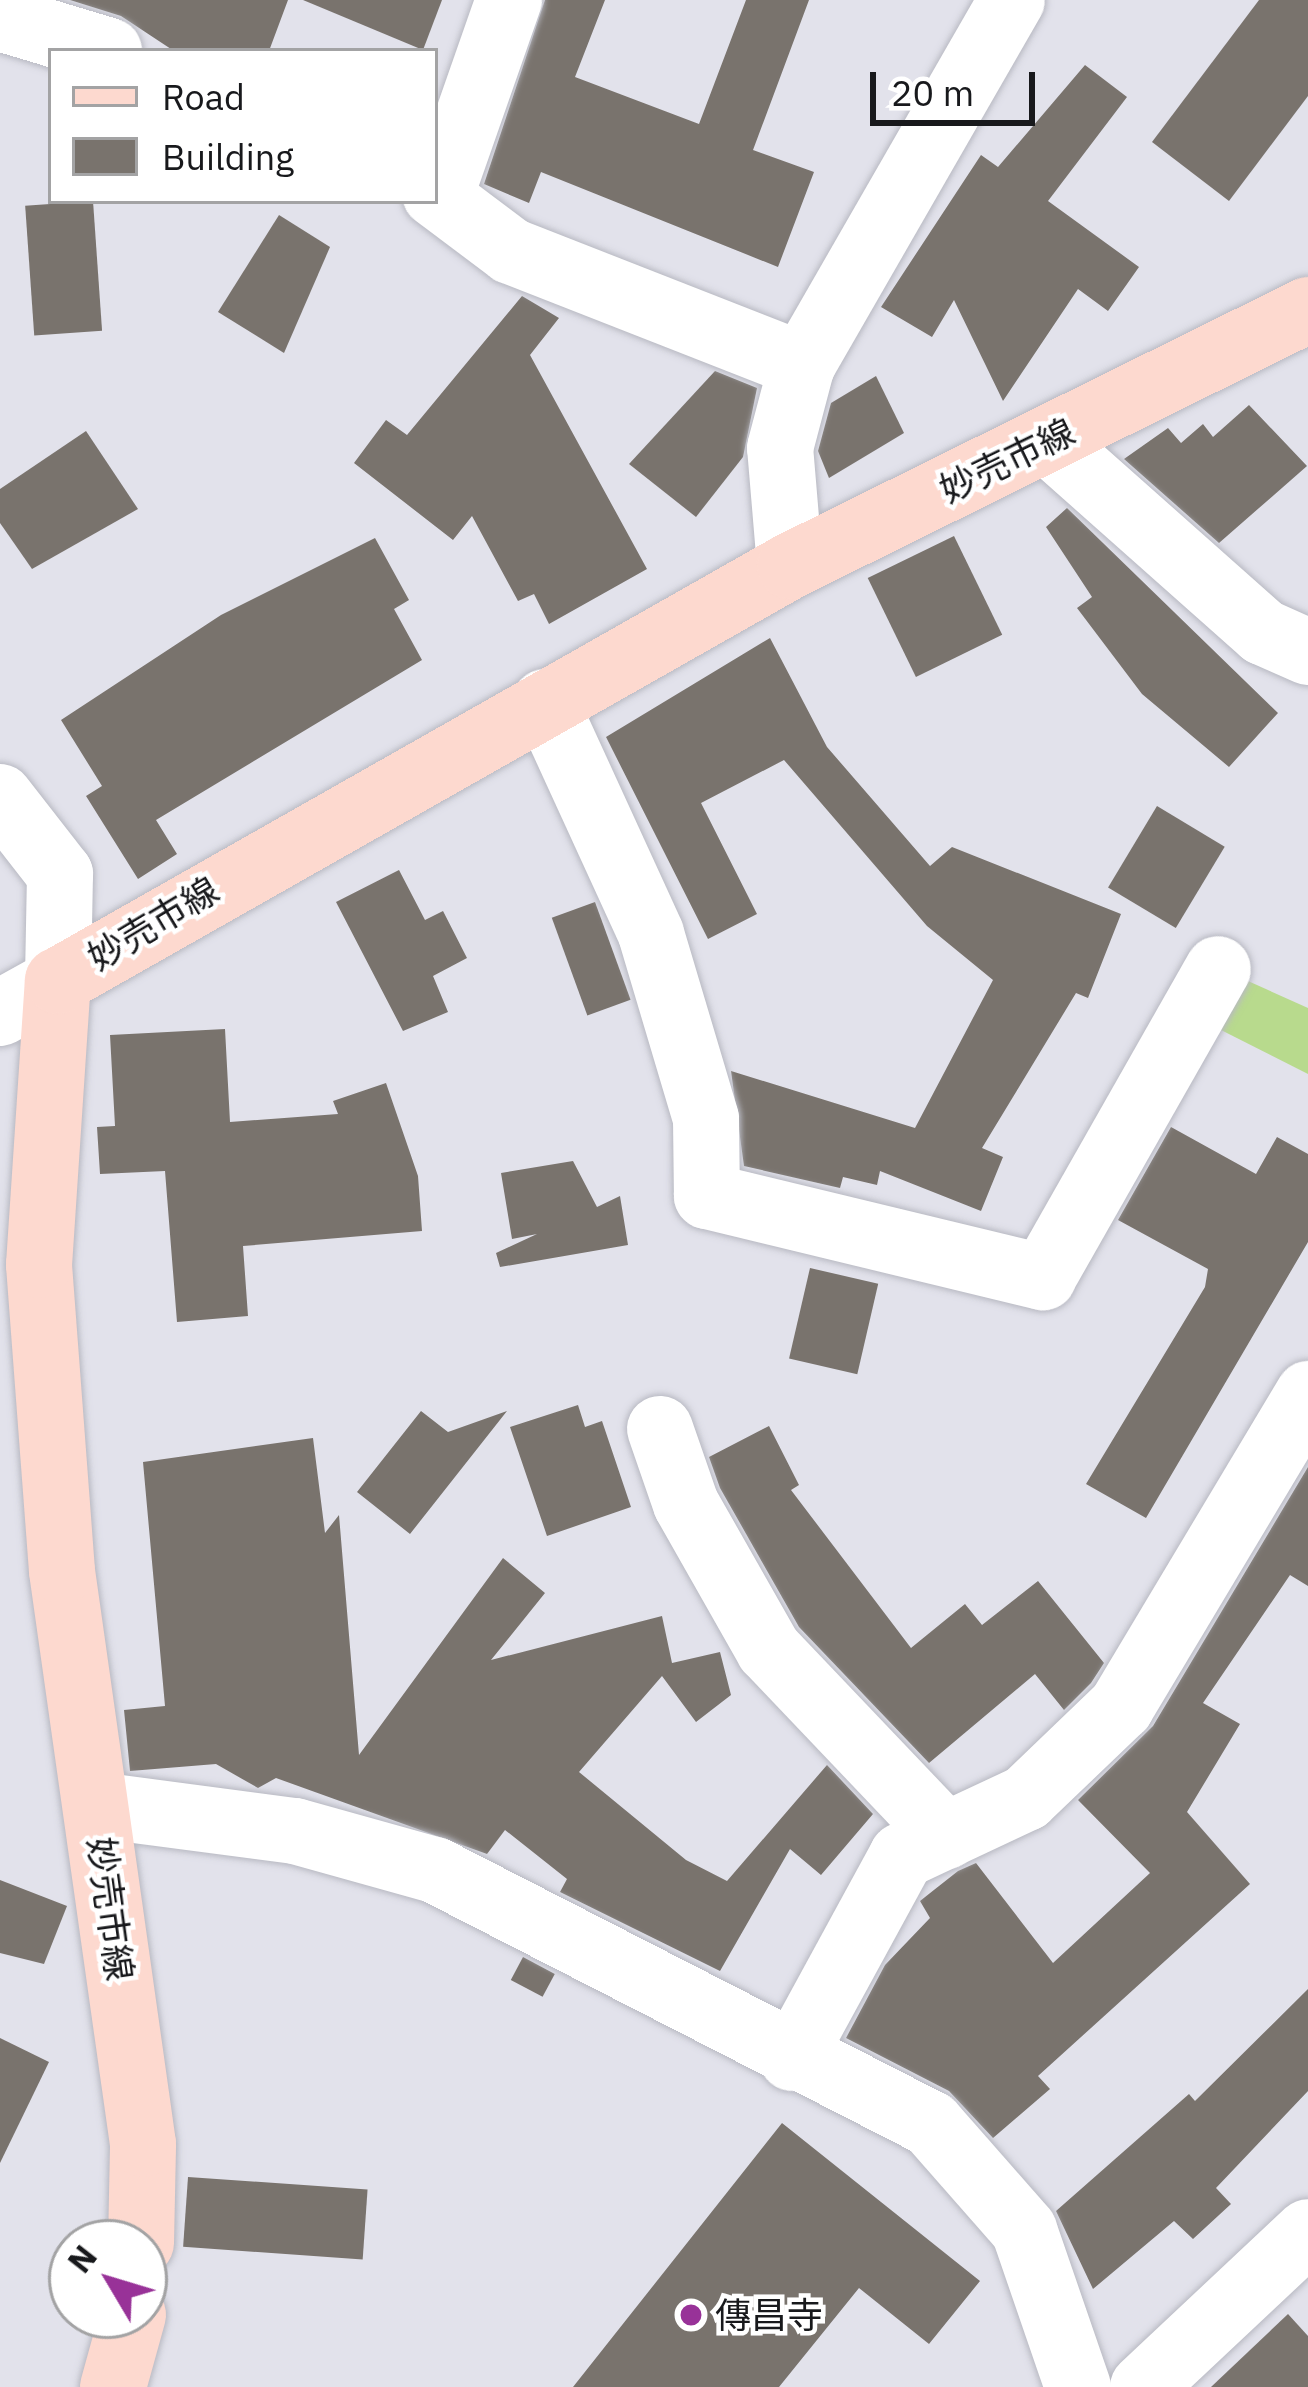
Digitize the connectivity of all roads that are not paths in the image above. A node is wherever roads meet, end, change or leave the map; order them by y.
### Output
1 (509, 0) edge
2 (1012, 0) edge
3 (0, 18) edge
4 (99, 48) edge
5 (438, 195) edge
6 (1308, 310) edge
7 (802, 364) junction
8 (1048, 441) junction
9 (790, 566) junction
10 (1308, 652) edge
11 (544, 702) junction
12 (0, 796) edge
13 (1218, 970) dead end
14 (58, 981) junction
15 (0, 1012) edge
16 (1308, 1394) edge
17 (660, 1429) dead end
18 (97, 1804) junction
19 (946, 1836) junction
20 (792, 2057) junction
21 (141, 2219) edge
22 (1308, 2232) edge
23 (126, 2339) edge
24 (113, 2387) edge
25 (1078, 2387) edge
26 (1143, 2387) edge

1 - 5 street
2 - 7 street
3 - 4 street
5 - 7 street
6 - 8 main road, 妙売市線
7 - 9 street
8 - 9 main road, 妙売市線
8 - 10 street
9 - 11 main road, 妙売市線
11 - 13 street
11 - 14 main road, 妙売市線
12 - 14 street
14 - 15 street
14 - 18 main road, 妙売市線
16 - 19 street
17 - 19 street
18 - 20 street
18 - 21 main road, 妙売市線
19 - 20 street
20 - 25 street
22 - 26 street
23 - 24 main road

